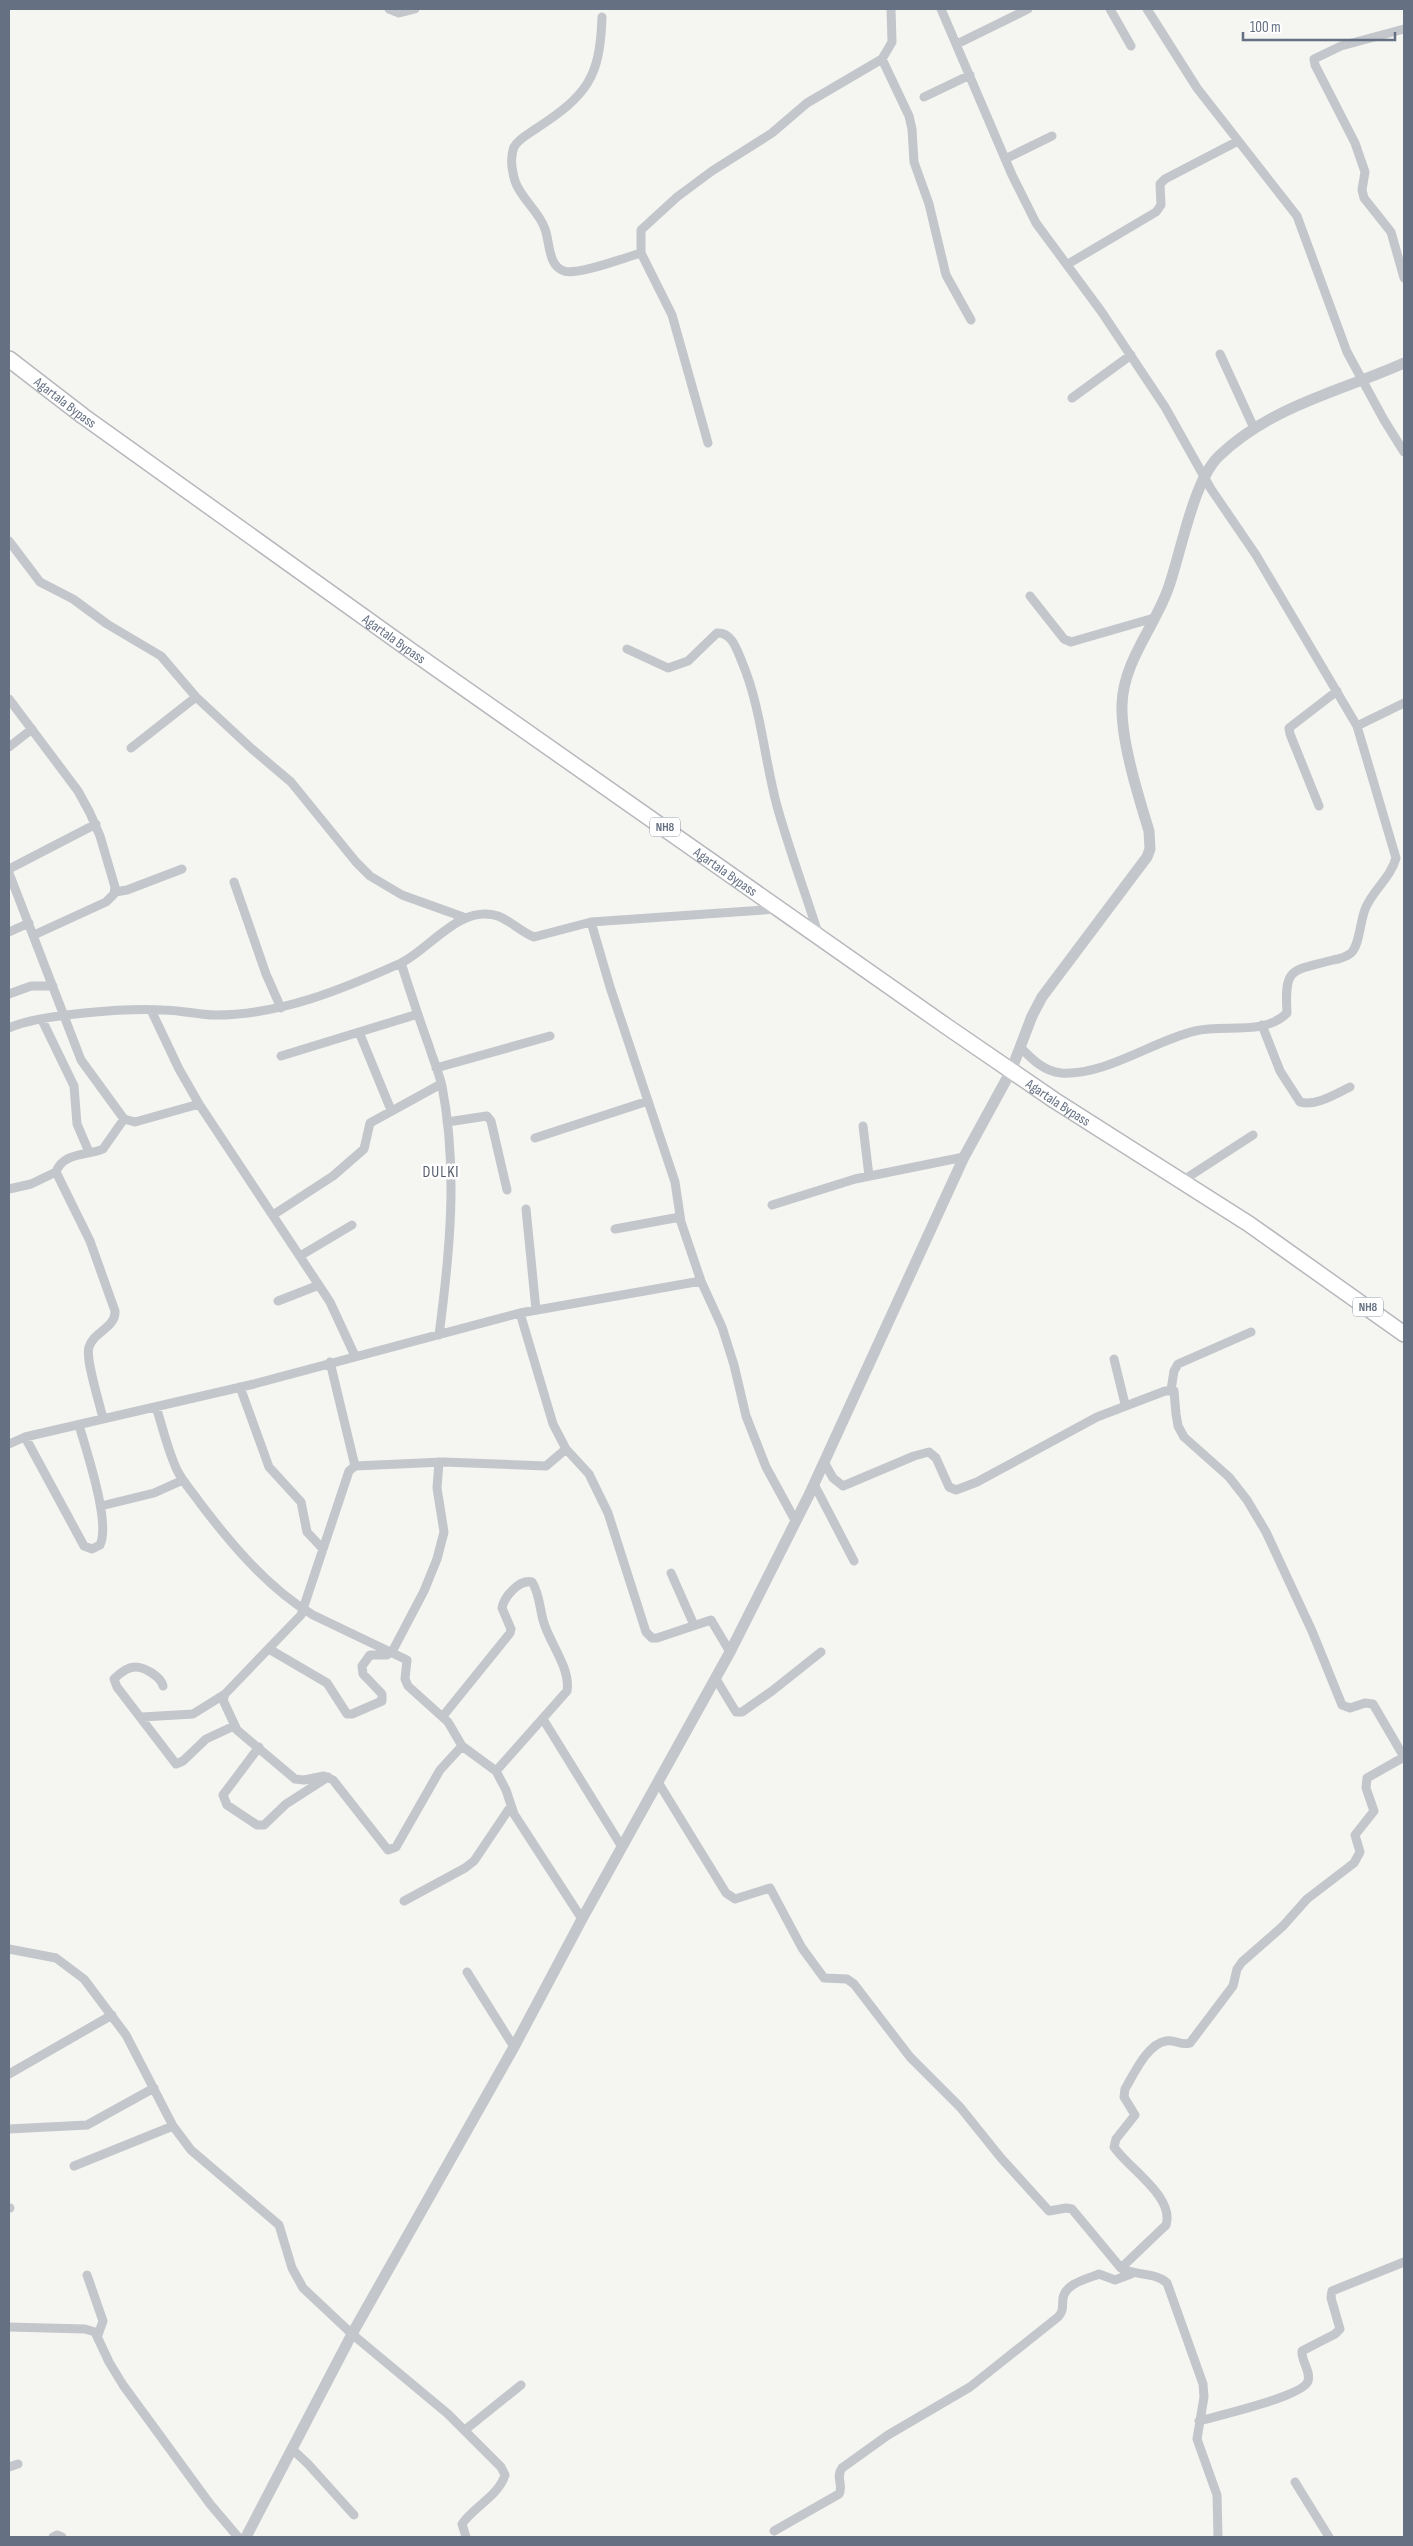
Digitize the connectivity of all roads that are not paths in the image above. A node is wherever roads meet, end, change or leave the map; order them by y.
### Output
1 (389, 9) edge
2 (415, 9) edge
3 (892, 9) edge
4 (941, 9) edge
5 (1028, 9) edge
6 (1110, 9) edge
7 (1147, 9) edge
8 (602, 17) dead end
9 (1404, 29) edge
10 (957, 44) junction
11 (1131, 46) dead end
12 (882, 59) junction
13 (970, 75) junction
14 (924, 97) dead end
15 (1052, 136) dead end
16 (1238, 141) junction
17 (1005, 158) junction
18 (641, 253) junction
19 (1068, 264) junction
20 (1404, 278) edge
21 (971, 320) dead end
22 (1220, 354) dead end
23 (1131, 355) junction
24 (9, 359) edge
25 (1404, 362) edge
26 (1363, 381) junction
27 (1072, 398) dead end
28 (1254, 428) junction
29 (708, 443) dead end
30 (1404, 452) edge
31 (1204, 476) junction
32 (9, 541) edge
33 (1030, 596) dead end
34 (1154, 618) junction
35 (627, 649) dead end
36 (1337, 691) junction
37 (196, 696) junction
38 (9, 699) edge
39 (1404, 703) edge
40 (1357, 726) junction
41 (32, 729) junction
42 (9, 747) edge
43 (131, 748) dead end
44 (1319, 806) dead end
45 (96, 824) junction
46 (9, 869) edge
47 (182, 869) dead end
48 (9, 873) edge
49 (234, 882) dead end
50 (115, 892) junction
51 (780, 909) junction
52 (466, 918) junction
53 (591, 922) junction
54 (29, 923) junction
55 (9, 932) edge
56 (34, 935) junction
57 (819, 936) junction
58 (401, 963) junction
59 (53, 986) junction
60 (9, 994) edge
61 (280, 1008) junction
62 (151, 1010) junction
63 (418, 1014) junction
64 (64, 1016) junction
65 (42, 1020) junction
66 (1262, 1025) junction
67 (9, 1028) edge
68 (359, 1032) junction
69 (550, 1036) dead end
70 (1020, 1047) junction
71 (282, 1056) dead end
72 (436, 1068) junction
73 (1011, 1071) junction
74 (441, 1084) junction
75 (1350, 1087) dead end
76 (648, 1101) junction
77 (199, 1104) junction
78 (391, 1110) junction
79 (124, 1119) junction
80 (448, 1122) junction
81 (863, 1126) dead end
82 (1253, 1135) dead end
83 (535, 1138) dead end
84 (89, 1152) junction
85 (964, 1157) junction
86 (56, 1172) junction
87 (869, 1176) junction
88 (1182, 1181) junction
89 (9, 1189) edge
90 (507, 1190) dead end
91 (772, 1205) dead end
92 (526, 1209) dead end
93 (272, 1215) junction
94 (680, 1217) junction
95 (352, 1225) dead end
96 (615, 1229) dead end
97 (300, 1256) junction
98 (701, 1281) junction
99 (319, 1285) junction
100 (278, 1301) dead end
101 (536, 1310) junction
102 (520, 1313) junction
103 (1251, 1332) dead end
104 (1404, 1334) edge
105 (439, 1335) junction
106 (355, 1356) junction
107 (1114, 1359) dead end
108 (330, 1362) junction
109 (240, 1387) junction
110 (1171, 1390) junction
111 (1126, 1404) junction
112 (156, 1407) junction
113 (103, 1419) junction
114 (79, 1425) junction
115 (25, 1437) junction
116 (9, 1444) edge
117 (566, 1449) junction
118 (439, 1462) junction
119 (824, 1462) junction
120 (355, 1466) junction
121 (183, 1480) junction
122 (814, 1484) junction
123 (101, 1506) junction
124 (796, 1522) junction
125 (323, 1548) junction
126 (854, 1561) dead end
127 (671, 1573) dead end
128 (304, 1609) junction
129 (694, 1625) junction
130 (269, 1649) junction
131 (392, 1652) junction
132 (730, 1652) junction
133 (821, 1652) dead end
134 (716, 1679) junction
135 (163, 1686) dead end
136 (226, 1694) junction
137 (443, 1716) junction
138 (142, 1717) junction
139 (543, 1720) junction
140 (234, 1726) junction
141 (462, 1746) junction
142 (259, 1747) junction
143 (1404, 1757) edge
144 (496, 1772) junction
145 (328, 1777) junction
146 (658, 1782) junction
147 (511, 1806) junction
148 (622, 1847) junction
149 (404, 1901) dead end
150 (582, 1919) junction
151 (9, 1949) edge
152 (467, 1972) dead end
153 (112, 2015) junction
154 (514, 2047) junction
155 (9, 2074) edge
156 (154, 2088) junction
157 (174, 2126) junction
158 (9, 2129) edge
159 (74, 2166) dead end
160 (1404, 2262) edge
161 (1122, 2268) junction
162 (1131, 2274) junction
163 (87, 2275) dead end
164 (9, 2327) edge
165 (352, 2334) junction
166 (98, 2335) junction
167 (520, 2385) dead end
168 (1199, 2421) junction
169 (466, 2430) junction
170 (292, 2449) junction
171 (1295, 2482) dead end
172 (354, 2515) dead end
173 (774, 2531) dead end
174 (52, 2537) edge
175 (62, 2537) edge
176 (238, 2537) edge
177 (246, 2537) edge
178 (466, 2537) edge
179 (1218, 2537) edge
180 (1329, 2537) edge

1 - 2 street
3 - 12 street
4 - 10 street
5 - 10 street
6 - 11 street
7 - 16 street
8 - 18 street
9 - 20 street
10 - 13 street
12 - 18 street
12 - 21 street
13 - 14 street
13 - 17 street
15 - 17 street
16 - 19 street
16 - 26 street
17 - 19 street
18 - 29 street
19 - 23 street
22 - 28 street
23 - 27 street
23 - 31 street
24 - 51 highway, Agartala Bypass / NH8
25 - 26 street
26 - 28 street
26 - 30 street
28 - 31 street
31 - 34 street
31 - 36 street
32 - 37 street
33 - 34 street
34 - 70 street
35 - 57 street
36 - 40 street
36 - 44 street
37 - 43 street
37 - 52 street
38 - 41 street
39 - 40 street
40 - 66 street
41 - 42 street
41 - 45 street
45 - 46 street
45 - 50 street
47 - 50 street
48 - 54 street
49 - 61 street
50 - 56 street
51 - 53 street
51 - 57 highway, Agartala Bypass / NH8
52 - 53 street
52 - 58 street
53 - 76 street
54 - 55 street
54 - 56 street
56 - 59 street
57 - 73 highway, Agartala Bypass / NH8
58 - 61 street
58 - 63 street
59 - 60 street
59 - 64 street
61 - 62 street
62 - 64 street
62 - 77 street
63 - 68 street
63 - 72 street
64 - 65 street
64 - 79 street
65 - 67 street
65 - 84 street
66 - 70 street
66 - 75 street
68 - 71 street
68 - 78 street
69 - 72 street
70 - 73 street
72 - 74 street
73 - 85 street
73 - 88 highway, Agartala Bypass / NH8
74 - 78 street
74 - 80 street
76 - 83 street
76 - 94 street
77 - 79 street
77 - 93 street
78 - 93 street
79 - 84 street
80 - 90 street
80 - 105 street
81 - 87 street
82 - 88 street
84 - 86 street
85 - 87 street
85 - 119 street
86 - 89 street
86 - 113 street
87 - 91 street
88 - 104 highway, Agartala Bypass / NH8
92 - 101 street
93 - 97 street
94 - 96 street
94 - 98 street
95 - 97 street
97 - 99 street
98 - 101 street
98 - 124 street
99 - 100 street
99 - 106 street
101 - 102 street
102 - 105 street
102 - 117 street
103 - 110 street
105 - 106 street
106 - 108 street
107 - 111 street
108 - 109 street
108 - 120 street
109 - 112 street
109 - 125 street
110 - 111 street
110 - 143 street
111 - 119 street
112 - 113 street
112 - 121 street
113 - 114 street
114 - 115 street
114 - 123 street
115 - 116 street
115 - 123 street
117 - 118 street
117 - 129 street
118 - 120 street
118 - 131 street
119 - 122 street
120 - 125 street
121 - 123 street
121 - 128 street
122 - 124 street
122 - 126 street
124 - 132 street
125 - 128 street
127 - 129 street
128 - 130 street
128 - 131 street
129 - 132 street
130 - 131 street
130 - 136 street
131 - 137 street
132 - 134 street
133 - 134 street
134 - 146 street
135 - 138 street
136 - 138 street
136 - 140 street
137 - 139 street
137 - 141 street
138 - 140 street
139 - 144 street
139 - 148 street
140 - 142 street
141 - 144 street
141 - 145 street
142 - 145 street
142 - 145 street
143 - 161 street
144 - 147 street
146 - 148 street
146 - 161 street
147 - 149 street
147 - 150 street
148 - 150 street
150 - 154 street
151 - 153 street
152 - 154 street
153 - 155 street
153 - 156 street
154 - 165 street
156 - 157 street
156 - 158 street
157 - 159 street
157 - 165 street
160 - 168 street
161 - 162 street
162 - 168 street
162 - 173 street
163 - 166 street
164 - 166 street
165 - 169 street
165 - 170 street
166 - 176 street
167 - 169 street
168 - 179 street
169 - 178 street
170 - 172 street
170 - 177 street
171 - 180 street
174 - 175 street

